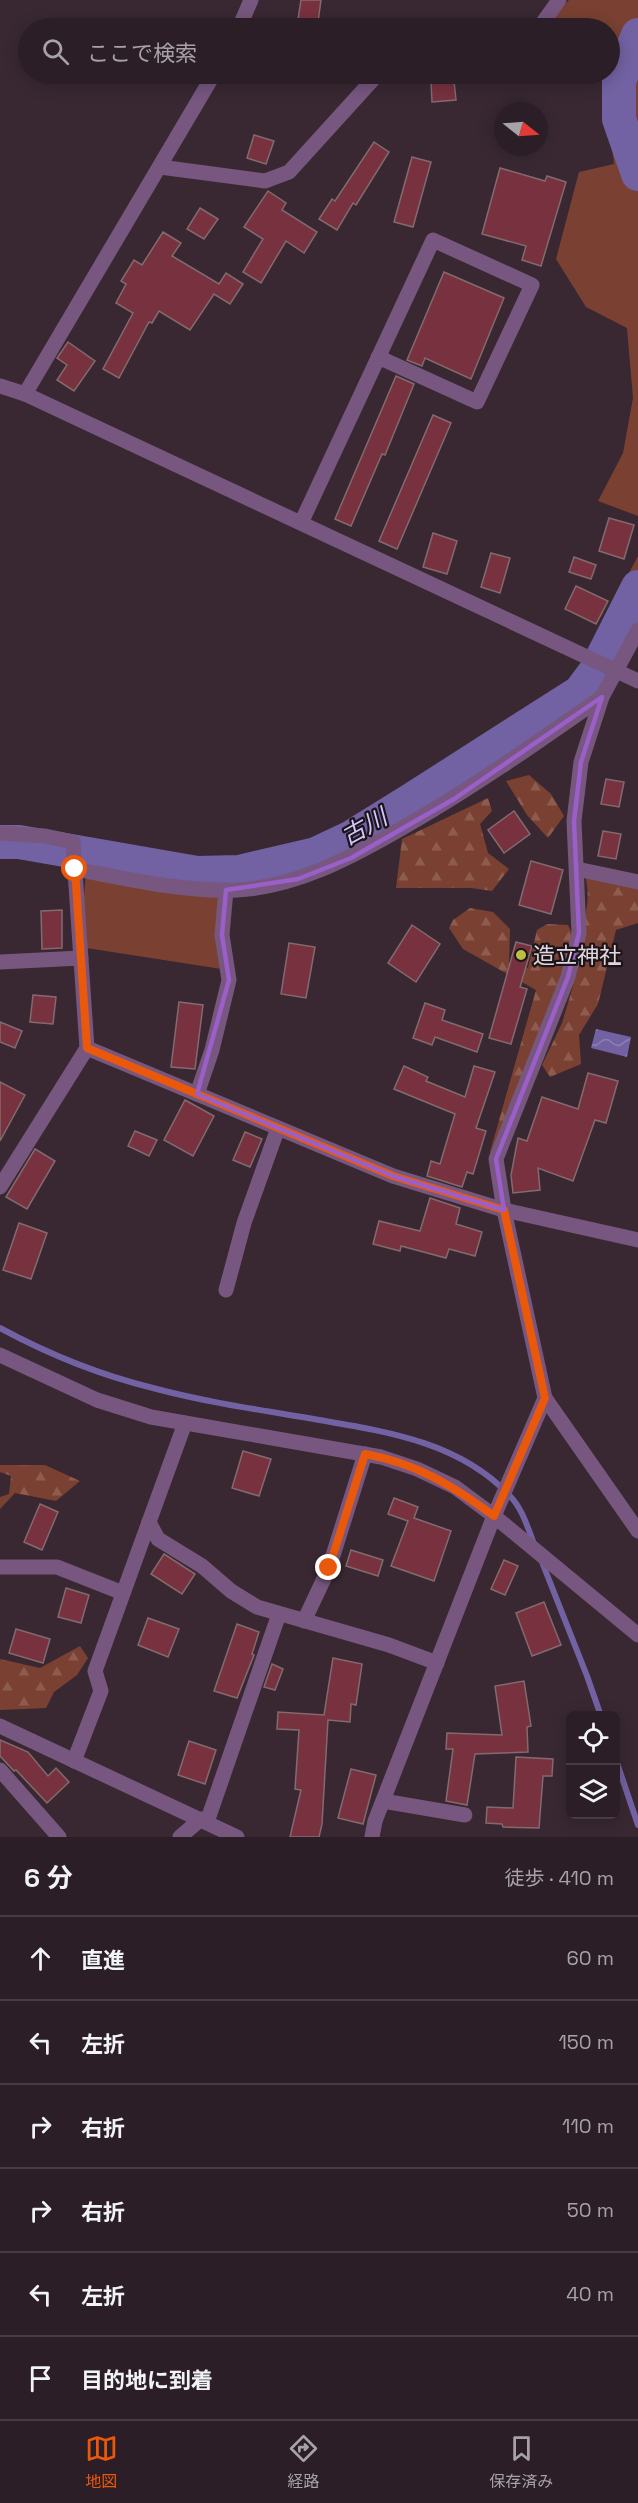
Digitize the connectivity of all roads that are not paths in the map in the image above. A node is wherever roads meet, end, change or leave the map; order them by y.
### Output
1 (251, 0) edge
2 (559, 0) edge
3 (243, 18) edge
4 (546, 18) edge
5 (208, 84) edge
6 (369, 84) edge
7 (160, 167) junction
8 (378, 357) junction
9 (0, 386) edge
10 (25, 394) junction
11 (301, 523) junction
12 (638, 630) edge
13 (616, 671) junction
14 (638, 681) edge
15 (602, 697) junction
16 (0, 832) edge
17 (75, 869) junction
18 (577, 869) junction
19 (638, 882) edge
20 (226, 890) junction
21 (81, 958) junction
22 (0, 962) edge
23 (87, 1048) junction
24 (197, 1094) junction
25 (278, 1128) junction
26 (2, 1180) edge
27 (504, 1210) junction
28 (638, 1240) edge
29 (226, 1290) dead end
30 (0, 1355) edge
31 (545, 1398) junction
32 (185, 1423) junction
33 (365, 1454) junction
34 (494, 1516) junction
35 (149, 1522) junction
36 (638, 1531) edge
37 (0, 1567) edge
38 (123, 1593) junction
39 (279, 1614) junction
40 (304, 1621) junction
41 (638, 1635) edge
42 (436, 1664) junction
43 (0, 1726) edge
44 (74, 1761) junction
45 (0, 1770) edge
46 (383, 1801) junction
47 (465, 1815) dead end
48 (204, 1820) junction
49 (59, 1837) edge
50 (180, 1837) edge
51 (237, 1837) edge
52 (372, 1837) edge

1 - 3 street
2 - 4 street
5 - 7 street
6 - 7 street
7 - 10 street
8 - 8 street
8 - 11 street
9 - 10 street
10 - 11 street
11 - 13 street
12 - 13 street
13 - 14 street
13 - 15 street
15 - 18 street
15 - 20 street
16 - 17 street
17 - 20 street
17 - 21 street
18 - 19 street
18 - 27 street
20 - 24 street
21 - 22 street
21 - 23 street
23 - 24 street
23 - 26 street
24 - 25 street
25 - 27 street
25 - 29 street
27 - 28 street
27 - 31 street
30 - 32 street
31 - 34 street
31 - 36 street
32 - 33 street
32 - 35 street
33 - 34 street
33 - 40 street
34 - 41 street
34 - 42 street
35 - 38 street
35 - 39 street
37 - 38 street
38 - 44 street
39 - 40 street
39 - 48 street
40 - 42 street
42 - 46 street
43 - 44 street
44 - 48 street
45 - 49 street
46 - 47 street
46 - 52 street
48 - 50 street
48 - 51 street

